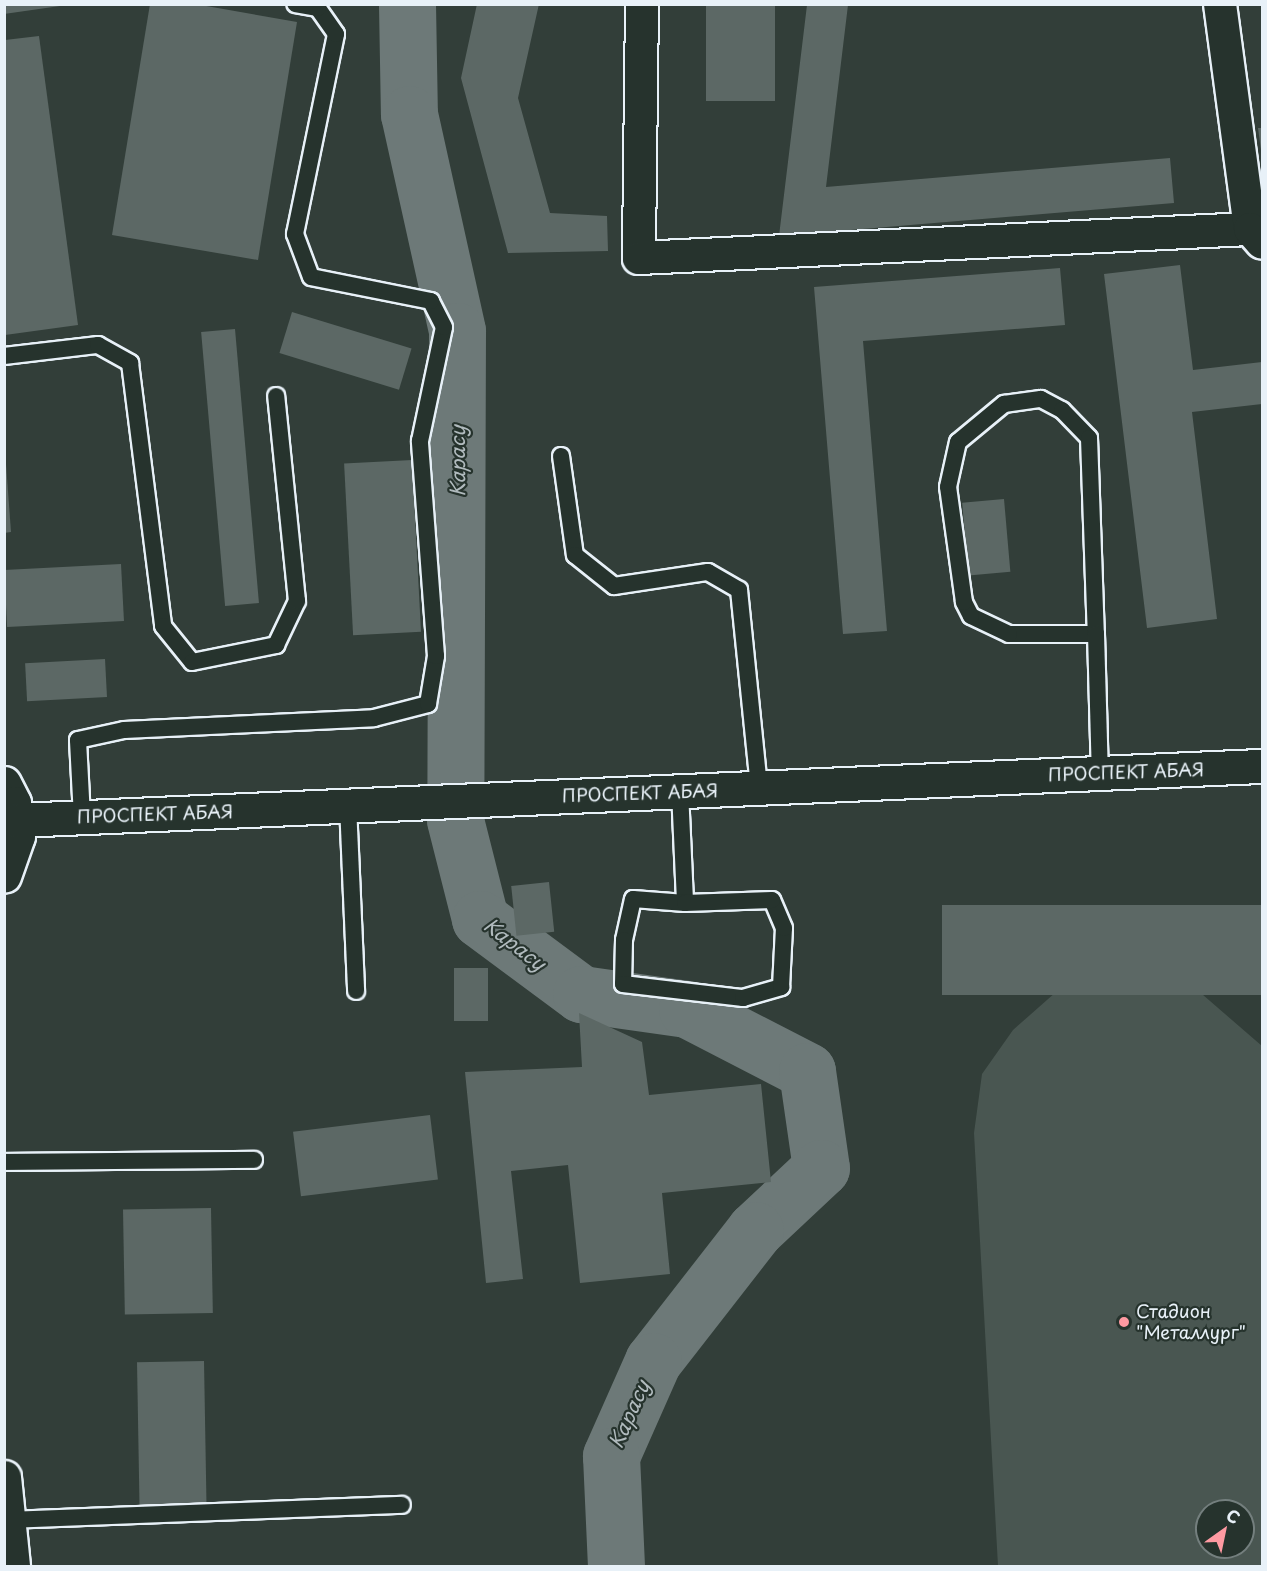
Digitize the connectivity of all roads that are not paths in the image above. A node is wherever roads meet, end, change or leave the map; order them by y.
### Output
1 (295, 4) edge
2 (642, 4) edge
3 (1220, 4) edge
4 (1256, 236) edge
5 (4, 356) edge
6 (276, 396) dead end
7 (561, 456) dead end
8 (1096, 634) junction
9 (1263, 766) edge
10 (1100, 773) junction
11 (4, 783) edge
12 (759, 788) junction
13 (680, 791) junction
14 (348, 806) junction
15 (82, 817) junction
16 (18, 820) junction
17 (4, 876) edge
18 (685, 903) junction
19 (356, 991) dead end
20 (254, 1160) dead end
21 (4, 1162) edge
22 (4, 1477) edge
23 (402, 1505) dead end
24 (9, 1520) junction
25 (13, 1566) edge

1 - 15 lane
2 - 4 street
3 - 4 street
5 - 6 lane
7 - 12 lane
8 - 8 lane
8 - 10 lane
9 - 10 main road, ПРОСПЕКТ АБАЯ
10 - 12 main road, ПРОСПЕКТ АБАЯ
11 - 16 main road
12 - 13 main road, ПРОСПЕКТ АБАЯ
13 - 14 main road, ПРОСПЕКТ АБАЯ
13 - 18 lane
14 - 15 main road, ПРОСПЕКТ АБАЯ
14 - 19 lane
15 - 16 main road, ПРОСПЕКТ АБАЯ
16 - 17 main road
18 - 18 lane
20 - 21 lane
22 - 24 main road
23 - 24 lane
24 - 25 main road

